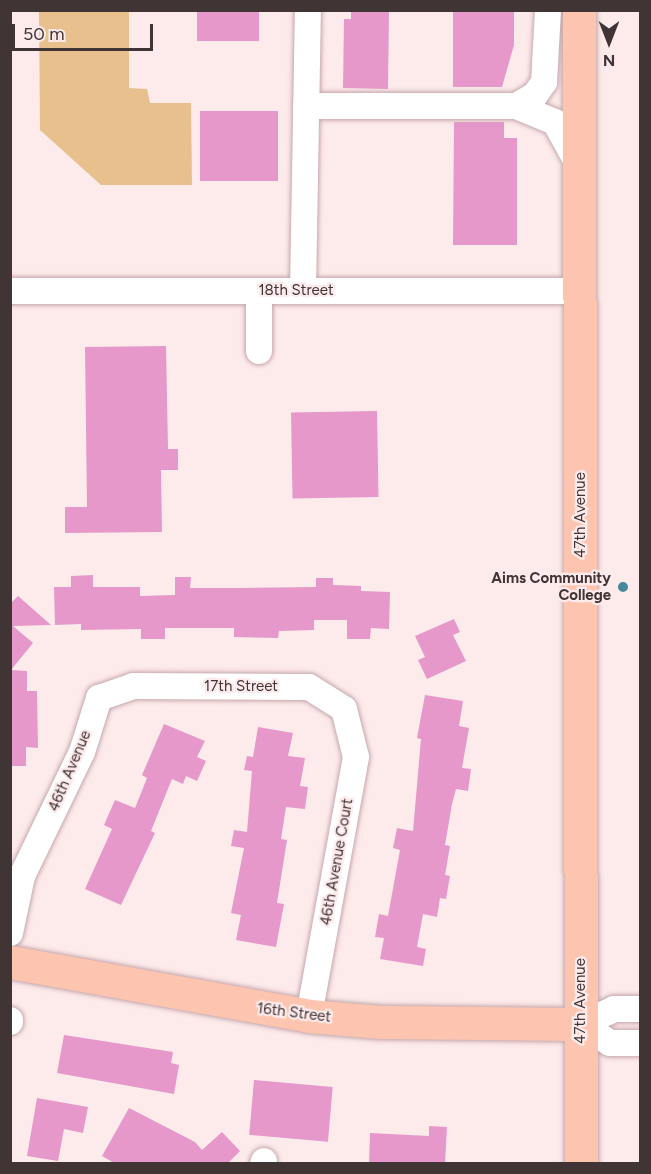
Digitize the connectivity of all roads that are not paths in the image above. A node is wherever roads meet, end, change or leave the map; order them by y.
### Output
1 (308, 10) edge
2 (548, 10) edge
3 (579, 10) edge
4 (306, 106) junction
5 (516, 106) junction
6 (581, 171) junction
7 (10, 291) edge
8 (259, 291) junction
9 (303, 291) junction
10 (581, 291) junction
11 (259, 351) dead end
12 (133, 686) joint
13 (344, 709) joint
14 (10, 933) edge
15 (10, 962) edge
16 (640, 1009) edge
17 (309, 1016) junction
18 (581, 1024) junction
19 (640, 1043) edge
20 (581, 1164) edge

1 - 4 street
2 - 5 street
3 - 6 main road, 47th Avenue
4 - 5 street
4 - 9 street
5 - 6 street
6 - 10 main road, 47th Avenue
7 - 8 street, 18th Street
8 - 9 street, 18th Street
8 - 11 street
9 - 10 street, 18th Street
10 - 18 main road, 47th Avenue
12 - 13 street, 17th Street
12 - 14 street, 46th Avenue
13 - 17 street, 46th Avenue Court
15 - 17 main road, 16th Street
16 - 18 street
17 - 18 main road, 16th Street
18 - 19 street
18 - 20 main road, 47th Avenue

